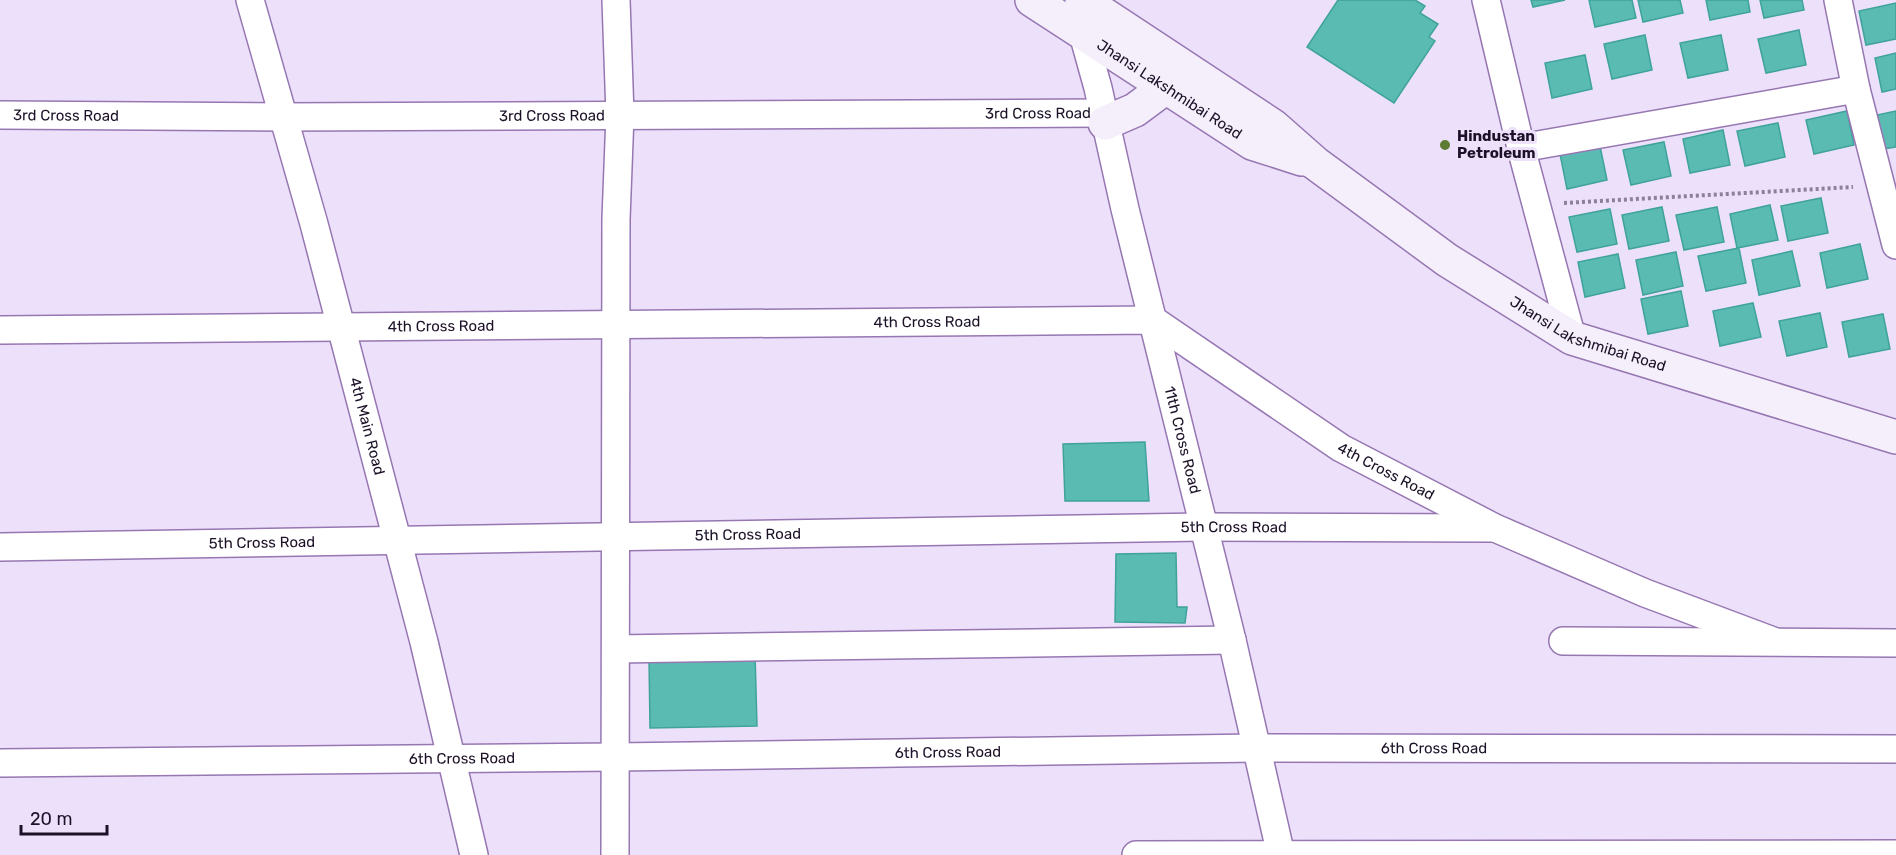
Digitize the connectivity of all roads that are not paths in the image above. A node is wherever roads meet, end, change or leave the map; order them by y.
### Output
1 (250, 0) edge
2 (616, 0) edge
3 (1032, 0) edge
4 (1068, 0) edge
5 (1082, 0) edge
6 (1486, 0) edge
7 (1838, 0) edge
8 (1087, 48) junction
9 (1166, 87) junction
10 (1856, 89) junction
11 (0, 115) edge
12 (620, 115) junction
13 (283, 117) junction
14 (1104, 118) junction
15 (1521, 148) junction
16 (1315, 163) junction
17 (1896, 244) edge
18 (1153, 320) junction
19 (616, 325) junction
20 (341, 328) junction
21 (0, 330) edge
22 (1572, 338) junction
23 (1896, 437) edge
24 (1203, 527) junction
25 (1496, 528) junction
26 (617, 537) junction
27 (397, 540) junction
28 (0, 547) edge
29 (1232, 640) junction
30 (1563, 641) dead end
31 (1773, 641) junction
32 (1896, 643) edge
33 (616, 649) junction
34 (1257, 748) junction
35 (1896, 749) edge
36 (616, 757) junction
37 (451, 758) junction
38 (0, 763) edge
39 (1281, 854) edge
40 (1896, 854) edge
41 (474, 855) edge
42 (615, 855) edge
43 (1136, 855) edge

1 - 13 street, 4th Main Road
2 - 12 street
3 - 8 main road, Jhansi Lakshmibai Road
4 - 8 main road
5 - 16 main road, Jhansi Lakshmibai Road
6 - 15 street
7 - 10 street
8 - 9 main road, Jhansi Lakshmibai Road
8 - 14 street, 11th Cross Road
9 - 14 main road
9 - 16 main road, Jhansi Lakshmibai Road
10 - 15 street
10 - 17 street
11 - 13 street, 3rd Cross Road
12 - 13 street, 3rd Cross Road
12 - 14 street, 3rd Cross Road
12 - 19 street
13 - 20 street, 4th Main Road
14 - 18 street, 11th Cross Road
15 - 22 street
16 - 22 main road, Jhansi Lakshmibai Road
18 - 19 street, 4th Cross Road
18 - 24 street, 11th Cross Road
18 - 25 street, 4th Cross Road
19 - 20 street, 4th Cross Road
19 - 26 street
20 - 21 street, 4th Cross Road
20 - 27 street, 4th Main Road
22 - 23 main road, Jhansi Lakshmibai Road
24 - 25 street, 5th Cross Road
24 - 26 street, 5th Cross Road
24 - 29 street, 11th Cross Road
25 - 31 street, 4th Cross Road
26 - 27 street, 5th Cross Road
26 - 33 street
27 - 28 street, 5th Cross Road
27 - 37 street, 4th Main Road
29 - 33 street
29 - 34 street, 11th Cross Road
30 - 31 street
31 - 32 street
33 - 36 street
34 - 35 street, 6th Cross Road
34 - 36 street, 6th Cross Road
34 - 39 street, 11th Cross Road
36 - 37 street, 6th Cross Road
36 - 42 street
37 - 38 street, 6th Cross Road
37 - 41 street, 4th Main Road
39 - 40 street
39 - 43 street

